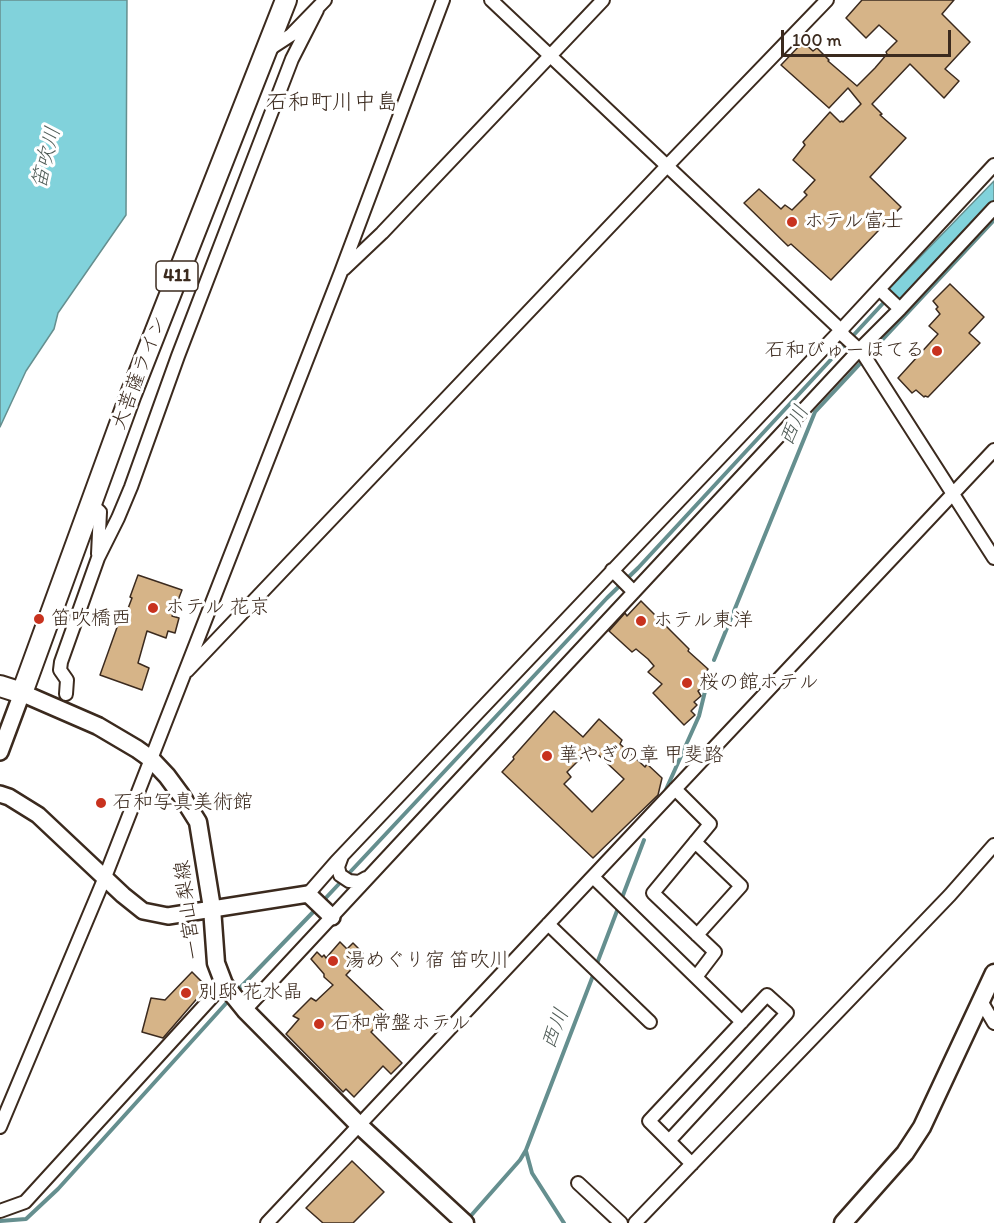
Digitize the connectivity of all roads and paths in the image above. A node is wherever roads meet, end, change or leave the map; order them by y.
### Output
1 (286, 0) edge
2 (442, 0) edge
3 (491, 0) edge
4 (603, 0) edge
5 (826, 0) edge
6 (321, 5) edge
7 (268, 50) junction
8 (550, 56) junction
9 (994, 165) edge
10 (667, 166) junction
11 (994, 207) edge
12 (341, 272) junction
13 (881, 291) junction
14 (898, 307) junction
15 (842, 333) junction
16 (860, 350) junction
17 (994, 450) edge
18 (953, 493) junction
19 (91, 504) junction
20 (98, 558) junction
21 (994, 558) edge
22 (612, 570) junction
23 (634, 592) junction
24 (182, 676) junction
25 (1, 686) edge
26 (22, 693) junction
27 (66, 694) dead end
28 (0, 752) edge
29 (151, 759) junction
30 (675, 789) junction
31 (0, 794) edge
32 (695, 842) junction
33 (994, 845) edge
34 (342, 856) junction
35 (370, 876) junction
36 (105, 877) junction
37 (593, 877) junction
38 (320, 906) junction
39 (212, 908) junction
40 (548, 924) junction
41 (697, 935) junction
42 (994, 973) edge
43 (696, 977) junction
44 (234, 998) junction
45 (981, 1001) junction
46 (650, 1022) dead end
47 (742, 1022) junction
48 (994, 1023) edge
49 (0, 1124) edge
50 (359, 1125) junction
51 (669, 1141) junction
52 (692, 1164) junction
53 (578, 1183) dead end
54 (0, 1212) edge
55 (462, 1220) edge
56 (267, 1223) edge
57 (621, 1223) edge
58 (635, 1223) edge
59 (843, 1223) edge

1 - 7 highway, 大菩薩ライン / 411
2 - 12 street
3 - 8 street
4 - 8 street
5 - 10 street
6 - 7 street
6 - 20 street
7 - 19 highway, 大菩薩ライン / 411
8 - 10 street
8 - 12 street
9 - 13 street
10 - 15 street
10 - 24 street
11 - 14 street
12 - 24 street
13 - 14 street
13 - 15 street
14 - 16 street
15 - 16 street
15 - 22 street
16 - 18 street
16 - 23 street
17 - 18 street
18 - 21 street
18 - 30 street
19 - 20 street
19 - 26 highway, 大菩薩ライン / 411
20 - 27 street
22 - 23 street
22 - 34 street
23 - 35 street
24 - 29 street
25 - 26 highway
26 - 28 street
26 - 29 main road, 一宮山梨線
29 - 36 street
29 - 39 main road, 一宮山梨線
30 - 32 street
30 - 37 street
31 - 36 street
32 - 41 street
32 - 41 street
33 - 52 street
34 - 35 street
34 - 38 street
35 - 38 street
36 - 39 street
36 - 49 street
37 - 40 street
37 - 43 street
38 - 39 street
38 - 44 street
39 - 44 main road, 一宮山梨線
40 - 46 street
40 - 50 street
41 - 43 street
42 - 45 main road
43 - 47 street
44 - 50 main road, 一宮山梨線
44 - 54 street
45 - 48 street
45 - 59 main road
47 - 51 street
47 - 51 street
50 - 55 main road, 一宮山梨線
50 - 56 street
51 - 52 street
52 - 58 street
53 - 57 street

